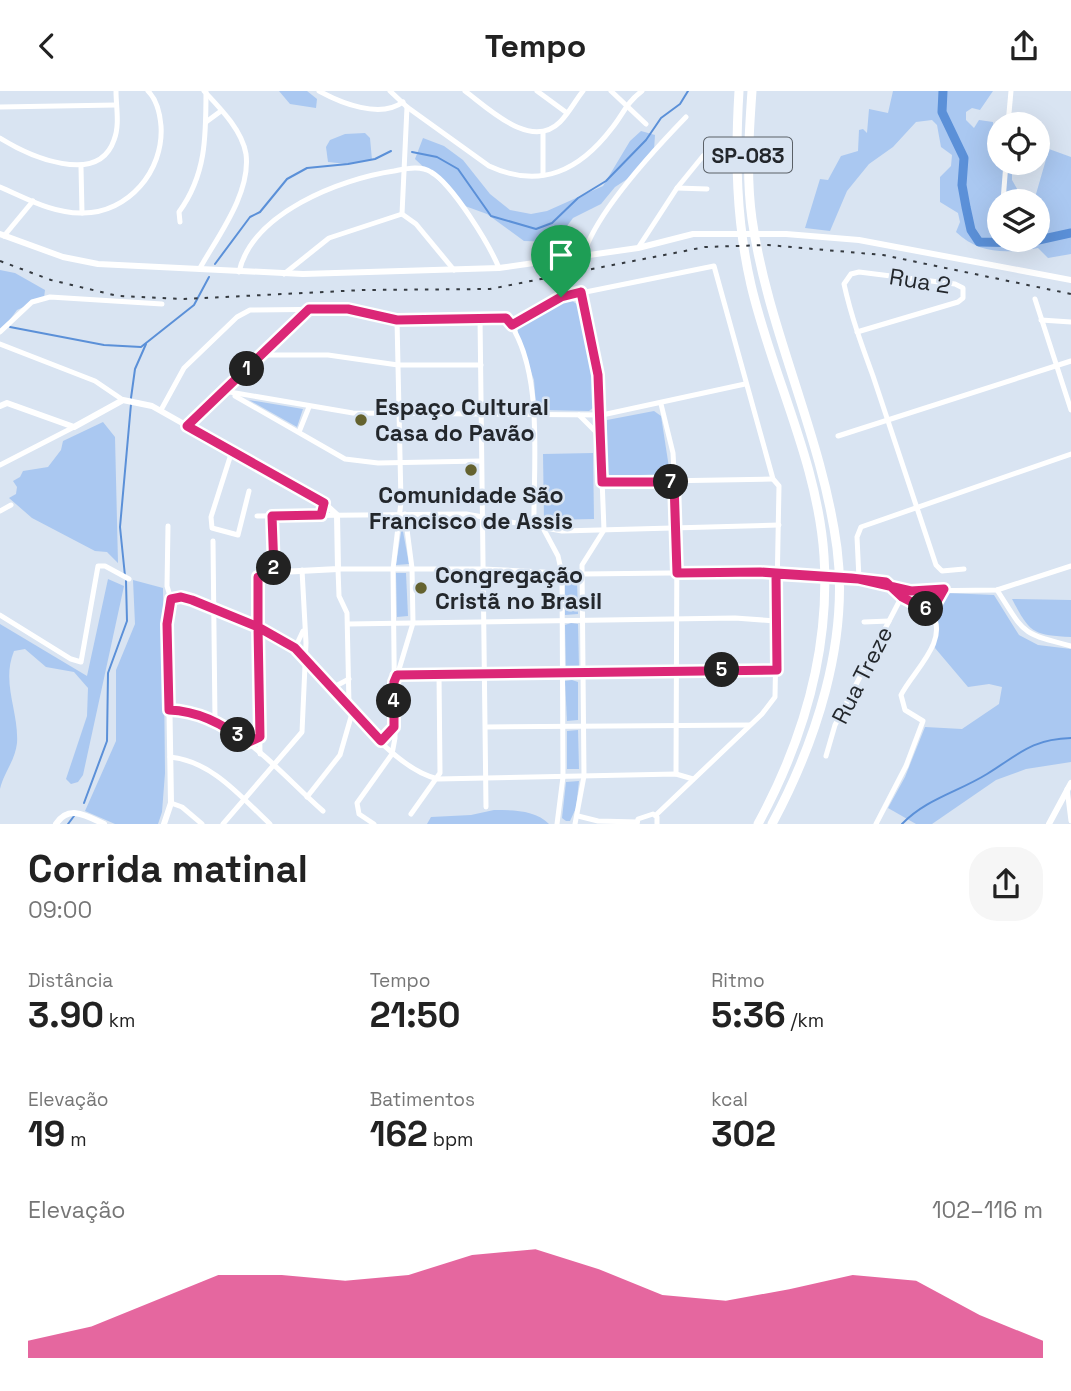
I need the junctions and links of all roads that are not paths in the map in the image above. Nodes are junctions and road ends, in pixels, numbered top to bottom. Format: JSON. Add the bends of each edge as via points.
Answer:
{"nodes":[{"id":1,"x":117,"y":91,"type":"edge"},
{"id":2,"x":318,"y":91,"type":"edge"},
{"id":3,"x":390,"y":91,"type":"edge"},
{"id":4,"x":465,"y":91,"type":"edge"},
{"id":5,"x":537,"y":91,"type":"edge"},
{"id":6,"x":583,"y":91,"type":"edge"},
{"id":7,"x":611,"y":91,"type":"edge"},
{"id":8,"x":642,"y":91,"type":"edge"},
{"id":9,"x":739,"y":91,"type":"edge"},
{"id":10,"x":752,"y":91,"type":"edge"},
{"id":11,"x":1011,"y":91,"type":"edge"},
{"id":12,"x":152,"y":92,"type":"edge"},
{"id":13,"x":205,"y":92,"type":"edge"},
{"id":14,"x":625,"y":104,"type":"junction"},
{"id":15,"x":116,"y":105,"type":"junction"},
{"id":16,"x":405,"y":105,"type":"junction"},
{"id":17,"x":0,"y":107,"type":"edge"},
{"id":18,"x":221,"y":111,"type":"junction"},
{"id":19,"x":1010,"y":112,"type":"edge"},
{"id":20,"x":566,"y":113,"type":"junction"},
{"id":21,"x":686,"y":117,"type":"dead end"},
{"id":22,"x":206,"y":122,"type":"junction"},
{"id":23,"x":646,"y":124,"type":"dead end"},
{"id":24,"x":543,"y":132,"type":"junction"},
{"id":25,"x":0,"y":138,"type":"edge"},
{"id":26,"x":703,"y":156,"type":"dead end"},
{"id":27,"x":81,"y":167,"type":"junction"},
{"id":28,"x":403,"y":169,"type":"junction"},
{"id":29,"x":543,"y":176,"type":"junction"},
{"id":30,"x":0,"y":187,"type":"edge"},
{"id":31,"x":677,"y":188,"type":"junction"},
{"id":32,"x":707,"y":189,"type":"dead end"},
{"id":33,"x":33,"y":201,"type":"junction"},
{"id":34,"x":82,"y":213,"type":"junction"},
{"id":35,"x":402,"y":214,"type":"junction"},
{"id":36,"x":180,"y":222,"type":"dead end"},
{"id":37,"x":649,"y":230,"type":"junction"},
{"id":38,"x":2,"y":235,"type":"edge"},
{"id":39,"x":657,"y":243,"type":"junction"},
{"id":40,"x":638,"y":248,"type":"junction"},
{"id":41,"x":442,"y":256,"type":"junction"},
{"id":42,"x":302,"y":257,"type":"junction"},
{"id":43,"x":583,"y":257,"type":"junction"},
{"id":44,"x":200,"y":268,"type":"junction"},
{"id":45,"x":499,"y":268,"type":"junction"},
{"id":46,"x":454,"y":270,"type":"junction"},
{"id":47,"x":437,"y":271,"type":"junction"},
{"id":48,"x":239,"y":272,"type":"junction"},
{"id":49,"x":284,"y":274,"type":"junction"},
{"id":50,"x":303,"y":274,"type":"junction"},
{"id":51,"x":1071,"y":280,"type":"edge"},
{"id":52,"x":581,"y":292,"type":"junction"},
{"id":53,"x":1035,"y":299,"type":"dead end"},
{"id":54,"x":162,"y":304,"type":"dead end"},
{"id":55,"x":309,"y":309,"type":"junction"},
{"id":56,"x":480,"y":317,"type":"junction"},
{"id":57,"x":397,"y":320,"type":"junction"},
{"id":58,"x":1041,"y":320,"type":"junction"},
{"id":59,"x":1071,"y":322,"type":"edge"},
{"id":60,"x":512,"y":325,"type":"junction"},
{"id":61,"x":0,"y":332,"type":"edge"},
{"id":62,"x":857,"y":332,"type":"junction"},
{"id":63,"x":0,"y":344,"type":"edge"},
{"id":64,"x":262,"y":355,"type":"junction"},
{"id":65,"x":1071,"y":361,"type":"edge"},
{"id":66,"x":398,"y":365,"type":"junction"},
{"id":67,"x":481,"y":365,"type":"junction"},
{"id":68,"x":1056,"y":366,"type":"junction"},
{"id":69,"x":745,"y":384,"type":"junction"},
{"id":70,"x":227,"y":392,"type":"junction"},
{"id":71,"x":125,"y":401,"type":"junction"},
{"id":72,"x":2,"y":403,"type":"edge"},
{"id":73,"x":662,"y":404,"type":"junction"},
{"id":74,"x":309,"y":407,"type":"junction"},
{"id":75,"x":1071,"y":409,"type":"edge"},
{"id":76,"x":161,"y":410,"type":"junction"},
{"id":77,"x":400,"y":414,"type":"junction"},
{"id":78,"x":481,"y":414,"type":"junction"},
{"id":79,"x":533,"y":415,"type":"junction"},
{"id":80,"x":579,"y":415,"type":"junction"},
{"id":81,"x":602,"y":415,"type":"junction"},
{"id":82,"x":886,"y":422,"type":"junction"},
{"id":83,"x":187,"y":426,"type":"junction"},
{"id":84,"x":75,"y":427,"type":"junction"},
{"id":85,"x":299,"y":432,"type":"junction"},
{"id":86,"x":838,"y":436,"type":"dead end"},
{"id":87,"x":601,"y":438,"type":"junction"},
{"id":88,"x":232,"y":451,"type":"junction"},
{"id":89,"x":1071,"y":454,"type":"edge"},
{"id":90,"x":481,"y":461,"type":"junction"},
{"id":91,"x":401,"y":463,"type":"junction"},
{"id":92,"x":0,"y":465,"type":"edge"},
{"id":93,"x":773,"y":479,"type":"junction"},
{"id":94,"x":602,"y":482,"type":"junction"},
{"id":95,"x":674,"y":482,"type":"junction"},
{"id":96,"x":249,"y":491,"type":"dead end"},
{"id":97,"x":324,"y":503,"type":"junction"},
{"id":98,"x":11,"y":505,"type":"dead end"},
{"id":99,"x":917,"y":509,"type":"junction"},
{"id":100,"x":0,"y":511,"type":"edge"},
{"id":101,"x":402,"y":514,"type":"junction"},
{"id":102,"x":321,"y":515,"type":"junction"},
{"id":103,"x":337,"y":515,"type":"junction"},
{"id":104,"x":482,"y":515,"type":"junction"},
{"id":105,"x":257,"y":516,"type":"dead end"},
{"id":106,"x":272,"y":516,"type":"junction"},
{"id":107,"x":534,"y":525,"type":"junction"},
{"id":108,"x":779,"y":525,"type":"junction"},
{"id":109,"x":167,"y":526,"type":"dead end"},
{"id":110,"x":677,"y":527,"type":"junction"},
{"id":111,"x":543,"y":528,"type":"junction"},
{"id":112,"x":604,"y":530,"type":"junction"},
{"id":113,"x":213,"y":541,"type":"dead end"},
{"id":114,"x":1071,"y":566,"type":"edge"},
{"id":115,"x":412,"y":568,"type":"junction"},
{"id":116,"x":338,"y":569,"type":"junction"},
{"id":117,"x":393,"y":569,"type":"junction"},
{"id":118,"x":483,"y":569,"type":"junction"},
{"id":119,"x":964,"y":569,"type":"dead end"},
{"id":120,"x":302,"y":570,"type":"junction"},
{"id":121,"x":270,"y":571,"type":"junction"},
{"id":122,"x":562,"y":573,"type":"junction"},
{"id":123,"x":677,"y":573,"type":"junction"},
{"id":124,"x":776,"y":574,"type":"junction"},
{"id":125,"x":582,"y":575,"type":"junction"},
{"id":126,"x":129,"y":579,"type":"dead end"},
{"id":127,"x":859,"y":579,"type":"junction"},
{"id":128,"x":886,"y":582,"type":"junction"},
{"id":129,"x":944,"y":589,"type":"junction"},
{"id":130,"x":997,"y":590,"type":"junction"},
{"id":131,"x":902,"y":597,"type":"junction"},
{"id":132,"x":171,"y":599,"type":"junction"},
{"id":133,"x":213,"y":609,"type":"junction"},
{"id":134,"x":931,"y":612,"type":"junction"},
{"id":135,"x":0,"y":615,"type":"edge"},
{"id":136,"x":560,"y":619,"type":"junction"},
{"id":137,"x":677,"y":619,"type":"junction"},
{"id":138,"x":583,"y":620,"type":"junction"},
{"id":139,"x":484,"y":621,"type":"junction"},
{"id":140,"x":776,"y":621,"type":"junction"},
{"id":141,"x":889,"y":621,"type":"junction"},
{"id":142,"x":864,"y":622,"type":"dead end"},
{"id":143,"x":393,"y":623,"type":"junction"},
{"id":144,"x":413,"y":623,"type":"junction"},
{"id":145,"x":348,"y":624,"type":"junction"},
{"id":146,"x":258,"y":627,"type":"junction"},
{"id":147,"x":304,"y":628,"type":"junction"},
{"id":148,"x":1071,"y":646,"type":"edge"},
{"id":149,"x":295,"y":648,"type":"junction"},
{"id":150,"x":303,"y":657,"type":"junction"},
{"id":151,"x":777,"y":670,"type":"junction"},
{"id":152,"x":317,"y":671,"type":"junction"},
{"id":153,"x":678,"y":671,"type":"junction"},
{"id":154,"x":563,"y":672,"type":"junction"},
{"id":155,"x":584,"y":672,"type":"junction"},
{"id":156,"x":439,"y":674,"type":"junction"},
{"id":157,"x":485,"y":674,"type":"junction"},
{"id":158,"x":395,"y":675,"type":"junction"},
{"id":159,"x":349,"y":679,"type":"junction"},
{"id":160,"x":303,"y":681,"type":"junction"},
{"id":161,"x":332,"y":688,"type":"junction"},
{"id":162,"x":351,"y":708,"type":"junction"},
{"id":163,"x":169,"y":710,"type":"junction"},
{"id":164,"x":362,"y":720,"type":"junction"},
{"id":165,"x":215,"y":721,"type":"junction"},
{"id":166,"x":677,"y":723,"type":"junction"},
{"id":167,"x":563,"y":725,"type":"junction"},
{"id":168,"x":584,"y":725,"type":"junction"},
{"id":169,"x":750,"y":725,"type":"junction"},
{"id":170,"x":394,"y":727,"type":"junction"},
{"id":171,"x":486,"y":727,"type":"junction"},
{"id":172,"x":348,"y":729,"type":"junction"},
{"id":173,"x":260,"y":737,"type":"junction"},
{"id":174,"x":381,"y":741,"type":"junction"},
{"id":175,"x":247,"y":743,"type":"junction"},
{"id":176,"x":260,"y":754,"type":"junction"},
{"id":177,"x":392,"y":754,"type":"junction"},
{"id":178,"x":826,"y":756,"type":"dead end"},
{"id":179,"x":170,"y":757,"type":"junction"},
{"id":180,"x":275,"y":765,"type":"junction"},
{"id":181,"x":676,"y":773,"type":"junction"},
{"id":182,"x":584,"y":776,"type":"junction"},
{"id":183,"x":563,"y":777,"type":"junction"},
{"id":184,"x":438,"y":779,"type":"junction"},
{"id":185,"x":486,"y":779,"type":"junction"},
{"id":186,"x":693,"y":779,"type":"junction"},
{"id":187,"x":1069,"y":786,"type":"edge"},
{"id":188,"x":307,"y":797,"type":"junction"},
{"id":189,"x":244,"y":800,"type":"junction"},
{"id":190,"x":171,"y":803,"type":"junction"},
{"id":191,"x":486,"y":807,"type":"dead end"},
{"id":192,"x":323,"y":811,"type":"dead end"},
{"id":193,"x":411,"y":814,"type":"dead end"},
{"id":194,"x":656,"y":815,"type":"junction"},
{"id":195,"x":578,"y":816,"type":"junction"},
{"id":196,"x":1071,"y":821,"type":"edge"},
{"id":197,"x":637,"y":823,"type":"edge"},
{"id":198,"x":57,"y":824,"type":"edge"},
{"id":199,"x":104,"y":824,"type":"edge"},
{"id":200,"x":164,"y":824,"type":"edge"},
{"id":201,"x":202,"y":824,"type":"edge"},
{"id":202,"x":223,"y":824,"type":"edge"},
{"id":203,"x":270,"y":824,"type":"edge"},
{"id":204,"x":374,"y":824,"type":"edge"},
{"id":205,"x":557,"y":824,"type":"edge"},
{"id":206,"x":575,"y":824,"type":"edge"},
{"id":207,"x":657,"y":824,"type":"edge"},
{"id":208,"x":758,"y":824,"type":"edge"},
{"id":209,"x":772,"y":824,"type":"edge"},
{"id":210,"x":876,"y":824,"type":"edge"},
{"id":211,"x":1049,"y":824,"type":"edge"}],
"edges":[{"from":1,"to":15,"type":"street"},
{"from":2,"to":16,"type":"street","via":[[375,108]]},
{"from":3,"to":16,"type":"street"},
{"from":4,"to":24,"type":"street","via":[[516,127]]},
{"from":5,"to":20,"type":"street"},
{"from":6,"to":20,"type":"street"},
{"from":7,"to":14,"type":"street"},
{"from":8,"to":14,"type":"street"},
{"from":9,"to":208,"type":"highway","number":"SP-083","via":[[736,162],[748,270],[814,494],[824,572],[822,632],[809,701],[794,749]]},
{"from":10,"to":209,"type":"highway","number":"SP-083","via":[[748,157],[752,219],[762,273],[819,463],[837,551],[836,622],[824,694],[809,745]]},
{"from":11,"to":19,"type":"street"},
{"from":12,"to":34,"type":"street","via":[[161,133],[158,158],[149,177],[118,203]]},
{"from":13,"to":18,"type":"street"},
{"from":13,"to":22,"type":"street"},
{"from":14,"to":23,"type":"street"},
{"from":14,"to":29,"type":"street","via":[[614,126],[586,158]]},
{"from":15,"to":17,"type":"street"},
{"from":15,"to":27,"type":"street","via":[[116,135],[110,149]]},
{"from":16,"to":28,"type":"street"},
{"from":16,"to":29,"type":"street","via":[[489,166],[517,176]]},
{"from":18,"to":22,"type":"street"},
{"from":18,"to":44,"type":"street","via":[[246,153],[244,175],[232,211]]},
{"from":20,"to":24,"type":"street"},
{"from":21,"to":43,"type":"street","via":[[629,181],[589,240]]},
{"from":22,"to":36,"type":"street","via":[[202,167],[179,212]]},
{"from":24,"to":29,"type":"street"},
{"from":25,"to":27,"type":"street"},
{"from":26,"to":31,"type":"street"},
{"from":27,"to":34,"type":"street"},
{"from":28,"to":35,"type":"street"},
{"from":28,"to":45,"type":"street","via":[[422,169],[439,180],[481,234]]},
{"from":28,"to":48,"type":"street","via":[[358,179],[296,205],[250,247]]},
{"from":30,"to":33,"type":"street"},
{"from":31,"to":32,"type":"street"},
{"from":31,"to":37,"type":"street"},
{"from":33,"to":34,"type":"street"},
{"from":33,"to":38,"type":"street"},
{"from":35,"to":41,"type":"street"},
{"from":35,"to":42,"type":"street","via":[[329,238]]},
{"from":37,"to":39,"type":"street"},
{"from":37,"to":40,"type":"street"},
{"from":38,"to":44,"type":"street","via":[[98,264]]},
{"from":39,"to":40,"type":"street"},
{"from":39,"to":51,"type":"street","via":[[705,233],[859,240]]},
{"from":40,"to":43,"type":"street"},
{"from":41,"to":46,"type":"street"},
{"from":41,"to":47,"type":"street"},
{"from":42,"to":49,"type":"street"},
{"from":42,"to":50,"type":"street"},
{"from":43,"to":45,"type":"street"},
{"from":44,"to":48,"type":"street"},
{"from":45,"to":46,"type":"street"},
{"from":46,"to":47,"type":"street"},
{"from":47,"to":50,"type":"street"},
{"from":48,"to":49,"type":"street"},
{"from":49,"to":50,"type":"street"},
{"from":52,"to":60,"type":"street","via":[[561,297]]},
{"from":52,"to":69,"type":"street","via":[[714,266]]},
{"from":52,"to":81,"type":"street"},
{"from":53,"to":58,"type":"street"},
{"from":54,"to":61,"type":"street","via":[[50,297],[32,302]]},
{"from":55,"to":57,"type":"street","via":[[348,309]]},
{"from":55,"to":64,"type":"street"},
{"from":55,"to":76,"type":"street","via":[[250,310],[237,317],[184,369]]},
{"from":56,"to":57,"type":"street"},
{"from":56,"to":60,"type":"street","via":[[506,318]]},
{"from":56,"to":67,"type":"street"},
{"from":57,"to":66,"type":"street"},
{"from":58,"to":59,"type":"street"},
{"from":58,"to":68,"type":"street"},
{"from":60,"to":79,"type":"street","via":[[532,385]]},
{"from":62,"to":62,"type":"street","name":"Rua 2","via":[[844,284],[851,274],[955,283],[964,292],[952,305]]},
{"from":62,"to":82,"type":"street"},
{"from":63,"to":71,"type":"street","via":[[84,376]]},
{"from":64,"to":66,"type":"street","via":[[328,355]]},
{"from":64,"to":70,"type":"street"},
{"from":65,"to":68,"type":"street"},
{"from":66,"to":67,"type":"street"},
{"from":66,"to":77,"type":"street"},
{"from":67,"to":78,"type":"street"},
{"from":68,"to":75,"type":"street"},
{"from":68,"to":82,"type":"street"},
{"from":69,"to":73,"type":"street"},
{"from":69,"to":93,"type":"street"},
{"from":70,"to":74,"type":"street"},
{"from":70,"to":83,"type":"street"},
{"from":70,"to":85,"type":"street"},
{"from":71,"to":76,"type":"street"},
{"from":71,"to":84,"type":"street"},
{"from":72,"to":84,"type":"street"},
{"from":73,"to":81,"type":"street"},
{"from":73,"to":95,"type":"street"},
{"from":74,"to":77,"type":"street"},
{"from":74,"to":85,"type":"street"},
{"from":76,"to":83,"type":"street"},
{"from":77,"to":78,"type":"street"},
{"from":77,"to":91,"type":"street"},
{"from":78,"to":79,"type":"street"},
{"from":78,"to":90,"type":"street"},
{"from":79,"to":80,"type":"street"},
{"from":79,"to":107,"type":"street"},
{"from":80,"to":81,"type":"street"},
{"from":80,"to":87,"type":"street"},
{"from":81,"to":87,"type":"street"},
{"from":82,"to":86,"type":"street"},
{"from":82,"to":99,"type":"street"},
{"from":83,"to":88,"type":"street"},
{"from":84,"to":92,"type":"street"},
{"from":85,"to":91,"type":"street","via":[[345,459]]},
{"from":87,"to":94,"type":"street"},
{"from":88,"to":96,"type":"street","via":[[211,517],[212,528],[238,535]]},
{"from":88,"to":97,"type":"street"},
{"from":89,"to":99,"type":"street"},
{"from":90,"to":91,"type":"street"},
{"from":90,"to":104,"type":"street"},
{"from":91,"to":101,"type":"street"},
{"from":93,"to":95,"type":"street"},
{"from":93,"to":108,"type":"street","via":[[779,486]]},
{"from":94,"to":95,"type":"street"},
{"from":94,"to":112,"type":"street"},
{"from":95,"to":110,"type":"street"},
{"from":97,"to":102,"type":"street"},
{"from":97,"to":103,"type":"street"},
{"from":98,"to":100,"type":"street"},
{"from":99,"to":119,"type":"street","via":[[940,569]]},
{"from":99,"to":127,"type":"street","via":[[859,530]]},
{"from":101,"to":103,"type":"street"},
{"from":101,"to":104,"type":"street"},
{"from":101,"to":115,"type":"street"},
{"from":101,"to":117,"type":"street"},
{"from":102,"to":103,"type":"street"},
{"from":102,"to":106,"type":"street"},
{"from":103,"to":116,"type":"street"},
{"from":104,"to":107,"type":"street"},
{"from":104,"to":118,"type":"street"},
{"from":105,"to":106,"type":"street"},
{"from":106,"to":121,"type":"street"},
{"from":107,"to":111,"type":"street"},
{"from":108,"to":110,"type":"street"},
{"from":108,"to":124,"type":"street"},
{"from":109,"to":132,"type":"street"},
{"from":110,"to":112,"type":"street"},
{"from":110,"to":123,"type":"street"},
{"from":111,"to":112,"type":"street"},
{"from":111,"to":122,"type":"street"},
{"from":112,"to":125,"type":"street","via":[[585,558]]},
{"from":113,"to":133,"type":"street"},
{"from":114,"to":130,"type":"street"},
{"from":115,"to":117,"type":"street"},
{"from":115,"to":118,"type":"street"},
{"from":115,"to":144,"type":"street"},
{"from":116,"to":117,"type":"street"},
{"from":116,"to":120,"type":"street"},
{"from":116,"to":145,"type":"street","via":[[339,597]]},
{"from":117,"to":143,"type":"street"},
{"from":118,"to":122,"type":"street"},
{"from":118,"to":139,"type":"street"},
{"from":120,"to":121,"type":"street"},
{"from":120,"to":147,"type":"street"},
{"from":121,"to":146,"type":"street","via":[[258,580]]},
{"from":122,"to":125,"type":"street"},
{"from":122,"to":136,"type":"street"},
{"from":123,"to":124,"type":"street"},
{"from":123,"to":125,"type":"street"},
{"from":123,"to":137,"type":"street"},
{"from":124,"to":127,"type":"street"},
{"from":124,"to":140,"type":"street"},
{"from":125,"to":138,"type":"street"},
{"from":126,"to":135,"type":"street","via":[[98,566],[81,662]]},
{"from":127,"to":128,"type":"street"},
{"from":128,"to":129,"type":"street","via":[[911,591]]},
{"from":128,"to":131,"type":"street"},
{"from":129,"to":130,"type":"street"},
{"from":129,"to":134,"type":"street"},
{"from":130,"to":148,"type":"street","via":[[1023,631]]},
{"from":131,"to":134,"type":"street"},
{"from":131,"to":141,"type":"street","name":"Rua Treze"},
{"from":132,"to":133,"type":"street","via":[[181,597]]},
{"from":132,"to":163,"type":"street","via":[[167,624]]},
{"from":133,"to":146,"type":"street"},
{"from":133,"to":165,"type":"street"},
{"from":134,"to":210,"type":"street","via":[[936,618],[935,635],[927,657],[901,695],[910,715],[923,721]]},
{"from":136,"to":138,"type":"street"},
{"from":136,"to":139,"type":"street"},
{"from":136,"to":154,"type":"street"},
{"from":137,"to":138,"type":"street"},
{"from":137,"to":140,"type":"street"},
{"from":137,"to":153,"type":"street"},
{"from":138,"to":155,"type":"street"},
{"from":139,"to":144,"type":"street"},
{"from":139,"to":157,"type":"street"},
{"from":140,"to":151,"type":"street"},
{"from":141,"to":142,"type":"street"},
{"from":141,"to":178,"type":"street","name":"Rua Treze","via":[[835,725]]},
{"from":143,"to":144,"type":"street"},
{"from":143,"to":145,"type":"street"},
{"from":143,"to":158,"type":"street"},
{"from":144,"to":158,"type":"street"},
{"from":145,"to":159,"type":"street"},
{"from":146,"to":149,"type":"street"},
{"from":146,"to":173,"type":"street"},
{"from":147,"to":149,"type":"street"},
{"from":147,"to":150,"type":"street"},
{"from":149,"to":150,"type":"street"},
{"from":150,"to":152,"type":"street"},
{"from":150,"to":160,"type":"street"},
{"from":151,"to":153,"type":"street"},
{"from":151,"to":169,"type":"street","via":[[772,702]]},
{"from":152,"to":160,"type":"street"},
{"from":152,"to":161,"type":"street"},
{"from":153,"to":155,"type":"street"},
{"from":153,"to":166,"type":"street"},
{"from":154,"to":155,"type":"street"},
{"from":154,"to":157,"type":"street"},
{"from":154,"to":167,"type":"street"},
{"from":155,"to":168,"type":"street"},
{"from":156,"to":157,"type":"street"},
{"from":156,"to":158,"type":"street"},
{"from":156,"to":184,"type":"street"},
{"from":157,"to":171,"type":"street"},
{"from":158,"to":170,"type":"street"},
{"from":159,"to":161,"type":"street"},
{"from":159,"to":162,"type":"street"},
{"from":160,"to":180,"type":"street","via":[[302,732]]},
{"from":161,"to":162,"type":"street"},
{"from":162,"to":164,"type":"street"},
{"from":162,"to":172,"type":"street"},
{"from":163,"to":165,"type":"street"},
{"from":163,"to":179,"type":"street"},
{"from":164,"to":172,"type":"street"},
{"from":164,"to":174,"type":"street"},
{"from":165,"to":175,"type":"street"},
{"from":166,"to":168,"type":"street"},
{"from":166,"to":169,"type":"street"},
{"from":166,"to":181,"type":"street"},
{"from":167,"to":168,"type":"street"},
{"from":167,"to":171,"type":"street"},
{"from":167,"to":183,"type":"street"},
{"from":168,"to":182,"type":"street"},
{"from":169,"to":186,"type":"street"},
{"from":170,"to":174,"type":"street"},
{"from":170,"to":177,"type":"street"},
{"from":171,"to":185,"type":"street"},
{"from":172,"to":188,"type":"street","via":[[334,766]]},
{"from":173,"to":175,"type":"street"},
{"from":173,"to":176,"type":"street"},
{"from":174,"to":177,"type":"street"},
{"from":175,"to":176,"type":"street"},
{"from":176,"to":180,"type":"street"},
{"from":177,"to":184,"type":"street","via":[[424,776]]},
{"from":177,"to":204,"type":"street","via":[[359,797],[359,814]]},
{"from":179,"to":189,"type":"street","via":[[196,762]]},
{"from":179,"to":190,"type":"street"},
{"from":180,"to":188,"type":"street"},
{"from":180,"to":189,"type":"street"},
{"from":181,"to":182,"type":"street"},
{"from":181,"to":186,"type":"street"},
{"from":182,"to":183,"type":"street"},
{"from":182,"to":195,"type":"street"},
{"from":183,"to":185,"type":"street"},
{"from":183,"to":205,"type":"street"},
{"from":184,"to":185,"type":"street"},
{"from":184,"to":193,"type":"street"},
{"from":185,"to":191,"type":"street"},
{"from":186,"to":194,"type":"street"},
{"from":187,"to":196,"type":"street"},
{"from":187,"to":211,"type":"street"},
{"from":188,"to":192,"type":"street"},
{"from":189,"to":202,"type":"street"},
{"from":189,"to":203,"type":"street"},
{"from":190,"to":200,"type":"street"},
{"from":190,"to":201,"type":"street"},
{"from":194,"to":197,"type":"street"},
{"from":194,"to":207,"type":"street"},
{"from":195,"to":197,"type":"street"},
{"from":195,"to":206,"type":"street"},
{"from":198,"to":199,"type":"street","via":[[75,811]]}]}
